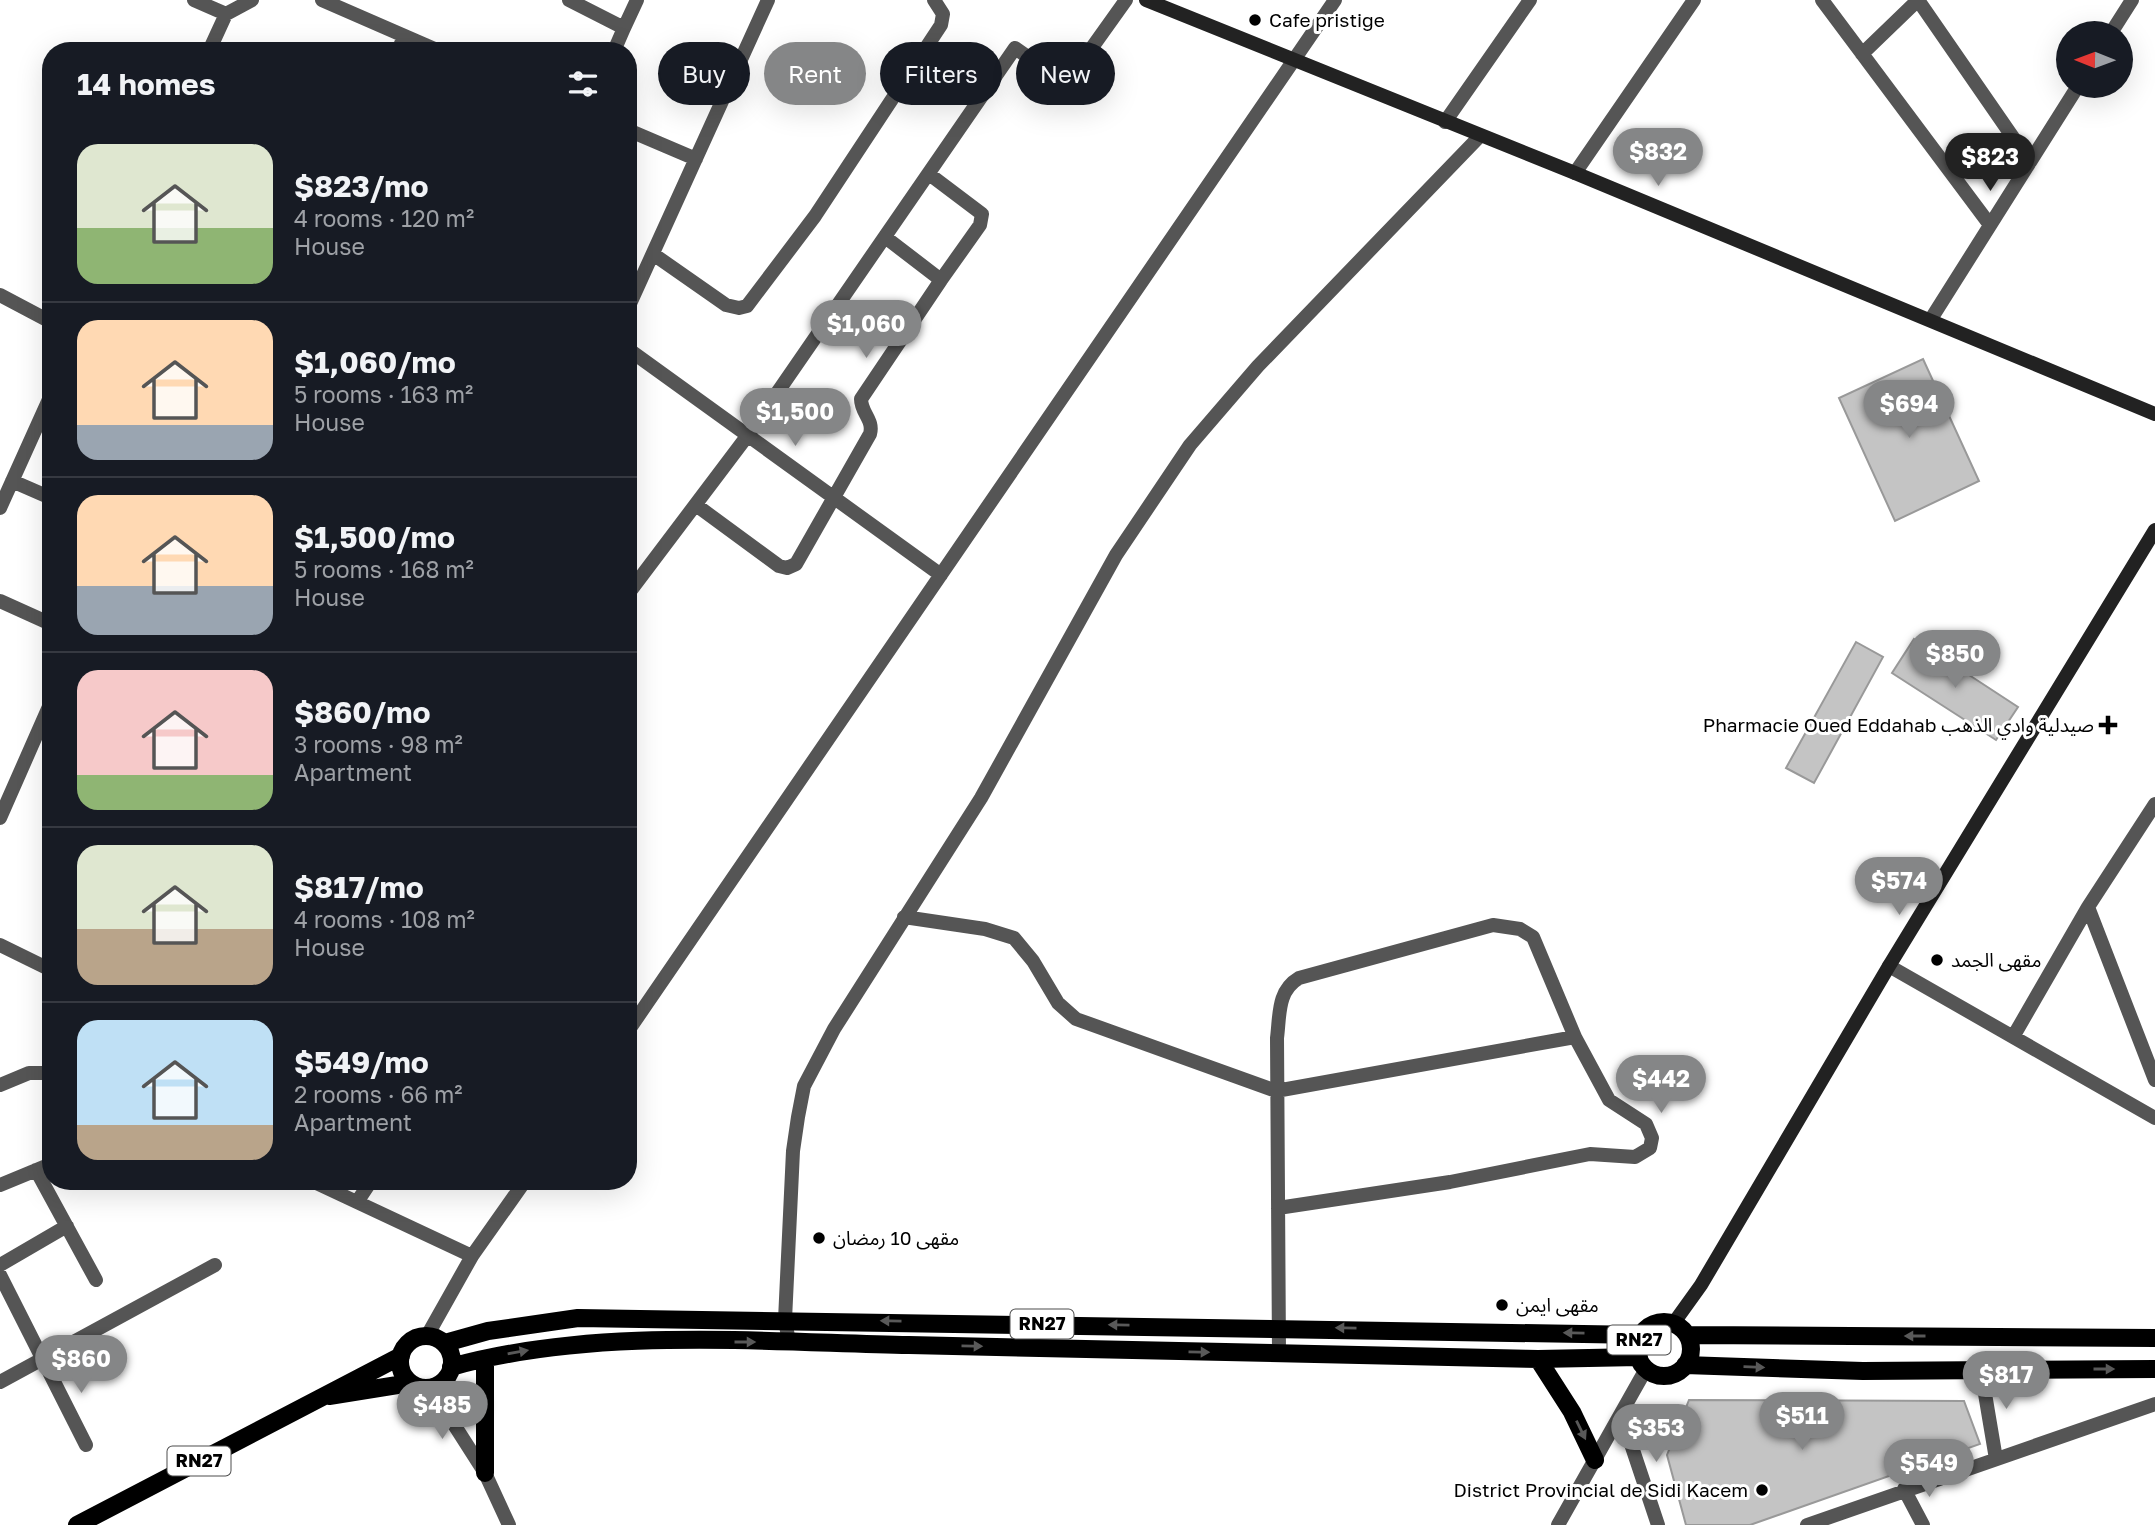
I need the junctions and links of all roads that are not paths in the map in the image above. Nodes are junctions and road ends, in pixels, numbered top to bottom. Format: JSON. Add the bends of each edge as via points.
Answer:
{"nodes":[{"id":1,"x":194,"y":0,"type":"edge"},
{"id":2,"x":252,"y":0,"type":"edge"},
{"id":3,"x":322,"y":0,"type":"edge"},
{"id":4,"x":569,"y":0,"type":"edge"},
{"id":5,"x":637,"y":0,"type":"edge"},
{"id":6,"x":768,"y":0,"type":"edge"},
{"id":7,"x":934,"y":0,"type":"edge"},
{"id":8,"x":1126,"y":0,"type":"edge"},
{"id":9,"x":1146,"y":0,"type":"edge"},
{"id":10,"x":1335,"y":0,"type":"edge"},
{"id":11,"x":1530,"y":0,"type":"edge"},
{"id":12,"x":1694,"y":0,"type":"edge"},
{"id":13,"x":1822,"y":0,"type":"edge"},
{"id":14,"x":1918,"y":0,"type":"edge"},
{"id":15,"x":2133,"y":0,"type":"edge"},
{"id":16,"x":226,"y":14,"type":"junction"},
{"id":17,"x":2119,"y":21,"type":"edge"},
{"id":18,"x":624,"y":28,"type":"junction"},
{"id":19,"x":404,"y":36,"type":"junction"},
{"id":20,"x":213,"y":42,"type":"edge"},
{"id":21,"x":402,"y":42,"type":"edge"},
{"id":22,"x":418,"y":42,"type":"edge"},
{"id":23,"x":618,"y":42,"type":"edge"},
{"id":24,"x":1862,"y":54,"type":"junction"},
{"id":25,"x":1292,"y":60,"type":"junction"},
{"id":26,"x":2070,"y":98,"type":"edge"},
{"id":27,"x":1445,"y":122,"type":"junction"},
{"id":28,"x":637,"y":134,"type":"edge"},
{"id":29,"x":1480,"y":136,"type":"junction"},
{"id":30,"x":696,"y":159,"type":"junction"},
{"id":31,"x":2030,"y":162,"type":"junction"},
{"id":32,"x":1575,"y":173,"type":"junction"},
{"id":33,"x":929,"y":174,"type":"junction"},
{"id":34,"x":1990,"y":225,"type":"junction"},
{"id":35,"x":885,"y":237,"type":"junction"},
{"id":36,"x":653,"y":254,"type":"junction"},
{"id":37,"x":941,"y":280,"type":"junction"},
{"id":38,"x":637,"y":289,"type":"edge"},
{"id":39,"x":0,"y":295,"type":"edge"},
{"id":40,"x":42,"y":317,"type":"edge"},
{"id":41,"x":1931,"y":319,"type":"junction"},
{"id":42,"x":637,"y":355,"type":"edge"},
{"id":43,"x":2155,"y":414,"type":"edge"},
{"id":44,"x":42,"y":415,"type":"edge"},
{"id":45,"x":748,"y":435,"type":"junction"},
{"id":46,"x":12,"y":481,"type":"junction"},
{"id":47,"x":42,"y":494,"type":"edge"},
{"id":48,"x":832,"y":496,"type":"junction"},
{"id":49,"x":696,"y":505,"type":"junction"},
{"id":50,"x":0,"y":508,"type":"edge"},
{"id":51,"x":2155,"y":530,"type":"edge"},
{"id":52,"x":941,"y":575,"type":"junction"},
{"id":53,"x":637,"y":582,"type":"edge"},
{"id":54,"x":0,"y":601,"type":"edge"},
{"id":55,"x":42,"y":620,"type":"edge"},
{"id":56,"x":42,"y":732,"type":"edge"},
{"id":57,"x":2155,"y":804,"type":"edge"},
{"id":58,"x":0,"y":818,"type":"edge"},
{"id":59,"x":2088,"y":907,"type":"junction"},
{"id":60,"x":904,"y":917,"type":"junction"},
{"id":61,"x":0,"y":945,"type":"edge"},
{"id":62,"x":42,"y":966,"type":"edge"},
{"id":63,"x":1889,"y":967,"type":"junction"},
{"id":64,"x":637,"y":1018,"type":"edge"},
{"id":65,"x":1575,"y":1037,"type":"junction"},
{"id":66,"x":2013,"y":1037,"type":"junction"},
{"id":67,"x":42,"y":1073,"type":"edge"},
{"id":68,"x":2155,"y":1080,"type":"edge"},
{"id":69,"x":0,"y":1085,"type":"edge"},
{"id":70,"x":1276,"y":1091,"type":"junction"},
{"id":71,"x":2155,"y":1118,"type":"edge"},
{"id":72,"x":42,"y":1168,"type":"edge"},
{"id":73,"x":36,"y":1170,"type":"junction"},
{"id":74,"x":42,"y":1181,"type":"edge"},
{"id":75,"x":0,"y":1185,"type":"edge"},
{"id":76,"x":47,"y":1190,"type":"edge"},
{"id":77,"x":331,"y":1190,"type":"edge"},
{"id":78,"x":365,"y":1190,"type":"edge"},
{"id":79,"x":518,"y":1190,"type":"edge"},
{"id":80,"x":357,"y":1202,"type":"junction"},
{"id":81,"x":1278,"y":1208,"type":"junction"},
{"id":82,"x":67,"y":1227,"type":"junction"},
{"id":83,"x":472,"y":1256,"type":"junction"},
{"id":84,"x":0,"y":1265,"type":"edge"},
{"id":85,"x":215,"y":1265,"type":"dead end"},
{"id":86,"x":0,"y":1275,"type":"edge"},
{"id":87,"x":96,"y":1280,"type":"dead end"},
{"id":88,"x":785,"y":1320,"type":"junction"},
{"id":89,"x":1277,"y":1327,"type":"junction"},
{"id":90,"x":1680,"y":1329,"type":"junction"},
{"id":91,"x":1642,"y":1335,"type":"junction"},
{"id":92,"x":426,"y":1336,"type":"junction"},
{"id":93,"x":2155,"y":1338,"type":"edge"},
{"id":94,"x":789,"y":1342,"type":"junction"},
{"id":95,"x":445,"y":1343,"type":"junction"},
{"id":96,"x":1279,"y":1353,"type":"junction"},
{"id":97,"x":401,"y":1356,"type":"junction"},
{"id":98,"x":43,"y":1359,"type":"junction"},
{"id":99,"x":485,"y":1359,"type":"junction"},
{"id":100,"x":1538,"y":1359,"type":"junction"},
{"id":101,"x":1642,"y":1363,"type":"junction"},
{"id":102,"x":1685,"y":1365,"type":"junction"},
{"id":103,"x":451,"y":1367,"type":"junction"},
{"id":104,"x":2155,"y":1369,"type":"edge"},
{"id":105,"x":1981,"y":1370,"type":"junction"},
{"id":106,"x":0,"y":1382,"type":"edge"},
{"id":107,"x":410,"y":1382,"type":"junction"},
{"id":108,"x":429,"y":1387,"type":"junction"},
{"id":109,"x":322,"y":1397,"type":"junction"},
{"id":110,"x":2155,"y":1404,"type":"edge"},
{"id":111,"x":1621,"y":1414,"type":"junction"},
{"id":112,"x":86,"y":1445,"type":"dead end"},
{"id":113,"x":1996,"y":1459,"type":"junction"},
{"id":114,"x":1595,"y":1460,"type":"junction"},
{"id":115,"x":485,"y":1473,"type":"junction"},
{"id":116,"x":1904,"y":1489,"type":"junction"},
{"id":117,"x":77,"y":1525,"type":"edge"},
{"id":118,"x":509,"y":1525,"type":"edge"},
{"id":119,"x":1558,"y":1525,"type":"edge"},
{"id":120,"x":1658,"y":1525,"type":"edge"},
{"id":121,"x":1807,"y":1525,"type":"edge"},
{"id":122,"x":1923,"y":1525,"type":"edge"}],
"edges":[{"from":1,"to":16,"type":"street"},
{"from":2,"to":16,"type":"street"},
{"from":3,"to":19,"type":"street"},
{"from":4,"to":18,"type":"street"},
{"from":5,"to":18,"type":"street"},
{"from":6,"to":30,"type":"street"},
{"from":7,"to":36,"type":"street","via":[[943,15],[941,25],[815,216],[747,306],[726,305]]},
{"from":8,"to":33,"type":"street","via":[[1071,77],[1055,76],[1015,48]]},
{"from":9,"to":25,"type":"street"},
{"from":10,"to":25,"type":"street"},
{"from":11,"to":27,"type":"street"},
{"from":12,"to":32,"type":"street"},
{"from":13,"to":24,"type":"street"},
{"from":14,"to":24,"type":"street"},
{"from":14,"to":31,"type":"street"},
{"from":15,"to":17,"type":"street"},
{"from":16,"to":20,"type":"street"},
{"from":18,"to":23,"type":"street"},
{"from":19,"to":21,"type":"street"},
{"from":19,"to":22,"type":"street"},
{"from":24,"to":34,"type":"street"},
{"from":25,"to":27,"type":"street"},
{"from":25,"to":52,"type":"street"},
{"from":26,"to":31,"type":"street"},
{"from":27,"to":29,"type":"street"},
{"from":28,"to":30,"type":"street"},
{"from":29,"to":32,"type":"street"},
{"from":29,"to":60,"type":"street","via":[[1258,366],[1190,445],[1116,555],[981,798]]},
{"from":30,"to":36,"type":"street"},
{"from":31,"to":34,"type":"street"},
{"from":32,"to":41,"type":"street"},
{"from":33,"to":35,"type":"street"},
{"from":33,"to":37,"type":"street","via":[[982,214],[980,225]]},
{"from":34,"to":41,"type":"street"},
{"from":35,"to":37,"type":"street"},
{"from":35,"to":45,"type":"street"},
{"from":36,"to":38,"type":"street"},
{"from":37,"to":48,"type":"street","via":[[861,400],[871,423],[870,434]]},
{"from":39,"to":40,"type":"street"},
{"from":41,"to":43,"type":"street"},
{"from":42,"to":45,"type":"street"},
{"from":44,"to":46,"type":"street"},
{"from":45,"to":48,"type":"street"},
{"from":45,"to":49,"type":"street"},
{"from":46,"to":47,"type":"street"},
{"from":46,"to":50,"type":"street"},
{"from":48,"to":49,"type":"street","via":[[796,564],[788,568]]},
{"from":48,"to":52,"type":"street"},
{"from":49,"to":53,"type":"street"},
{"from":51,"to":63,"type":"street"},
{"from":52,"to":64,"type":"street"},
{"from":54,"to":55,"type":"street"},
{"from":56,"to":58,"type":"street"},
{"from":57,"to":59,"type":"street"},
{"from":59,"to":66,"type":"street"},
{"from":59,"to":68,"type":"street"},
{"from":60,"to":70,"type":"street","via":[[1014,938],[1058,1003],[1076,1019]]},
{"from":60,"to":88,"type":"street","via":[[804,1086],[793,1152]]},
{"from":61,"to":62,"type":"street"},
{"from":63,"to":66,"type":"street"},
{"from":63,"to":90,"type":"street","via":[[1701,1285]]},
{"from":65,"to":70,"type":"street"},
{"from":65,"to":70,"type":"street","via":[[1533,937],[1520,929],[1493,925],[1289,984],[1281,1003]]},
{"from":65,"to":81,"type":"street","via":[[1609,1100],[1646,1124],[1652,1143],[1646,1154],[1590,1154],[1450,1182]]},
{"from":66,"to":71,"type":"street"},
{"from":67,"to":69,"type":"street","via":[[29,1073]]},
{"from":70,"to":81,"type":"street"},
{"from":72,"to":73,"type":"street"},
{"from":73,"to":74,"type":"street"},
{"from":73,"to":75,"type":"street"},
{"from":76,"to":82,"type":"street"},
{"from":77,"to":80,"type":"street"},
{"from":78,"to":80,"type":"street"},
{"from":79,"to":83,"type":"street"},
{"from":80,"to":83,"type":"street"},
{"from":81,"to":89,"type":"street"},
{"from":82,"to":84,"type":"street"},
{"from":82,"to":87,"type":"street"},
{"from":83,"to":92,"type":"street"},
{"from":85,"to":98,"type":"street"},
{"from":86,"to":98,"type":"street"},
{"from":89,"to":88,"type":"main road","number":"RN27","one_way":true},
{"from":88,"to":94,"type":"street"},
{"from":88,"to":95,"type":"main road","number":"RN27","via":[[578,1318],[488,1331]]},
{"from":91,"to":89,"type":"main road","number":"RN27","one_way":true},
{"from":89,"to":96,"type":"street"},
{"from":90,"to":91,"type":"main road","number":"RN27","via":[[1656,1324]]},
{"from":93,"to":90,"type":"main road","number":"RN27","one_way":true},
{"from":90,"to":102,"type":"main road","number":"RN27","via":[[1691,1350]]},
{"from":91,"to":101,"type":"main road","number":"RN27"},
{"from":92,"to":95,"type":"main road"},
{"from":92,"to":97,"type":"main road","number":"RN27","via":[[410,1342]]},
{"from":94,"to":96,"type":"main road","number":"RN27","one_way":true},
{"from":99,"to":94,"type":"main road","number":"RN27","one_way":true,"via":[[569,1343]]},
{"from":95,"to":103,"type":"main road"},
{"from":96,"to":100,"type":"main road","number":"RN27"},
{"from":97,"to":107,"type":"main road","via":[[403,1373]]},
{"from":97,"to":109,"type":"main road","number":"RN27"},
{"from":98,"to":106,"type":"street"},
{"from":98,"to":112,"type":"street"},
{"from":99,"to":103,"type":"main road","number":"RN27"},
{"from":99,"to":115,"type":"main road"},
{"from":100,"to":101,"type":"main road","number":"RN27"},
{"from":100,"to":114,"type":"main road","one_way":true,"via":[[1572,1412]]},
{"from":101,"to":102,"type":"main road","number":"RN27","via":[[1662,1376]]},
{"from":101,"to":111,"type":"street"},
{"from":102,"to":105,"type":"main road","number":"RN27","one_way":true},
{"from":103,"to":108,"type":"main road","number":"RN27","via":[[444,1381]]},
{"from":105,"to":104,"type":"main road","number":"RN27","one_way":true},
{"from":105,"to":113,"type":"street"},
{"from":107,"to":108,"type":"main road","number":"RN27"},
{"from":107,"to":109,"type":"main road","number":"RN27"},
{"from":108,"to":115,"type":"street"},
{"from":109,"to":117,"type":"main road","number":"RN27"},
{"from":110,"to":113,"type":"street"},
{"from":111,"to":114,"type":"street"},
{"from":111,"to":120,"type":"street"},
{"from":113,"to":116,"type":"street"},
{"from":114,"to":119,"type":"street"},
{"from":115,"to":118,"type":"street"},
{"from":116,"to":121,"type":"street"},
{"from":116,"to":122,"type":"street"}]}
